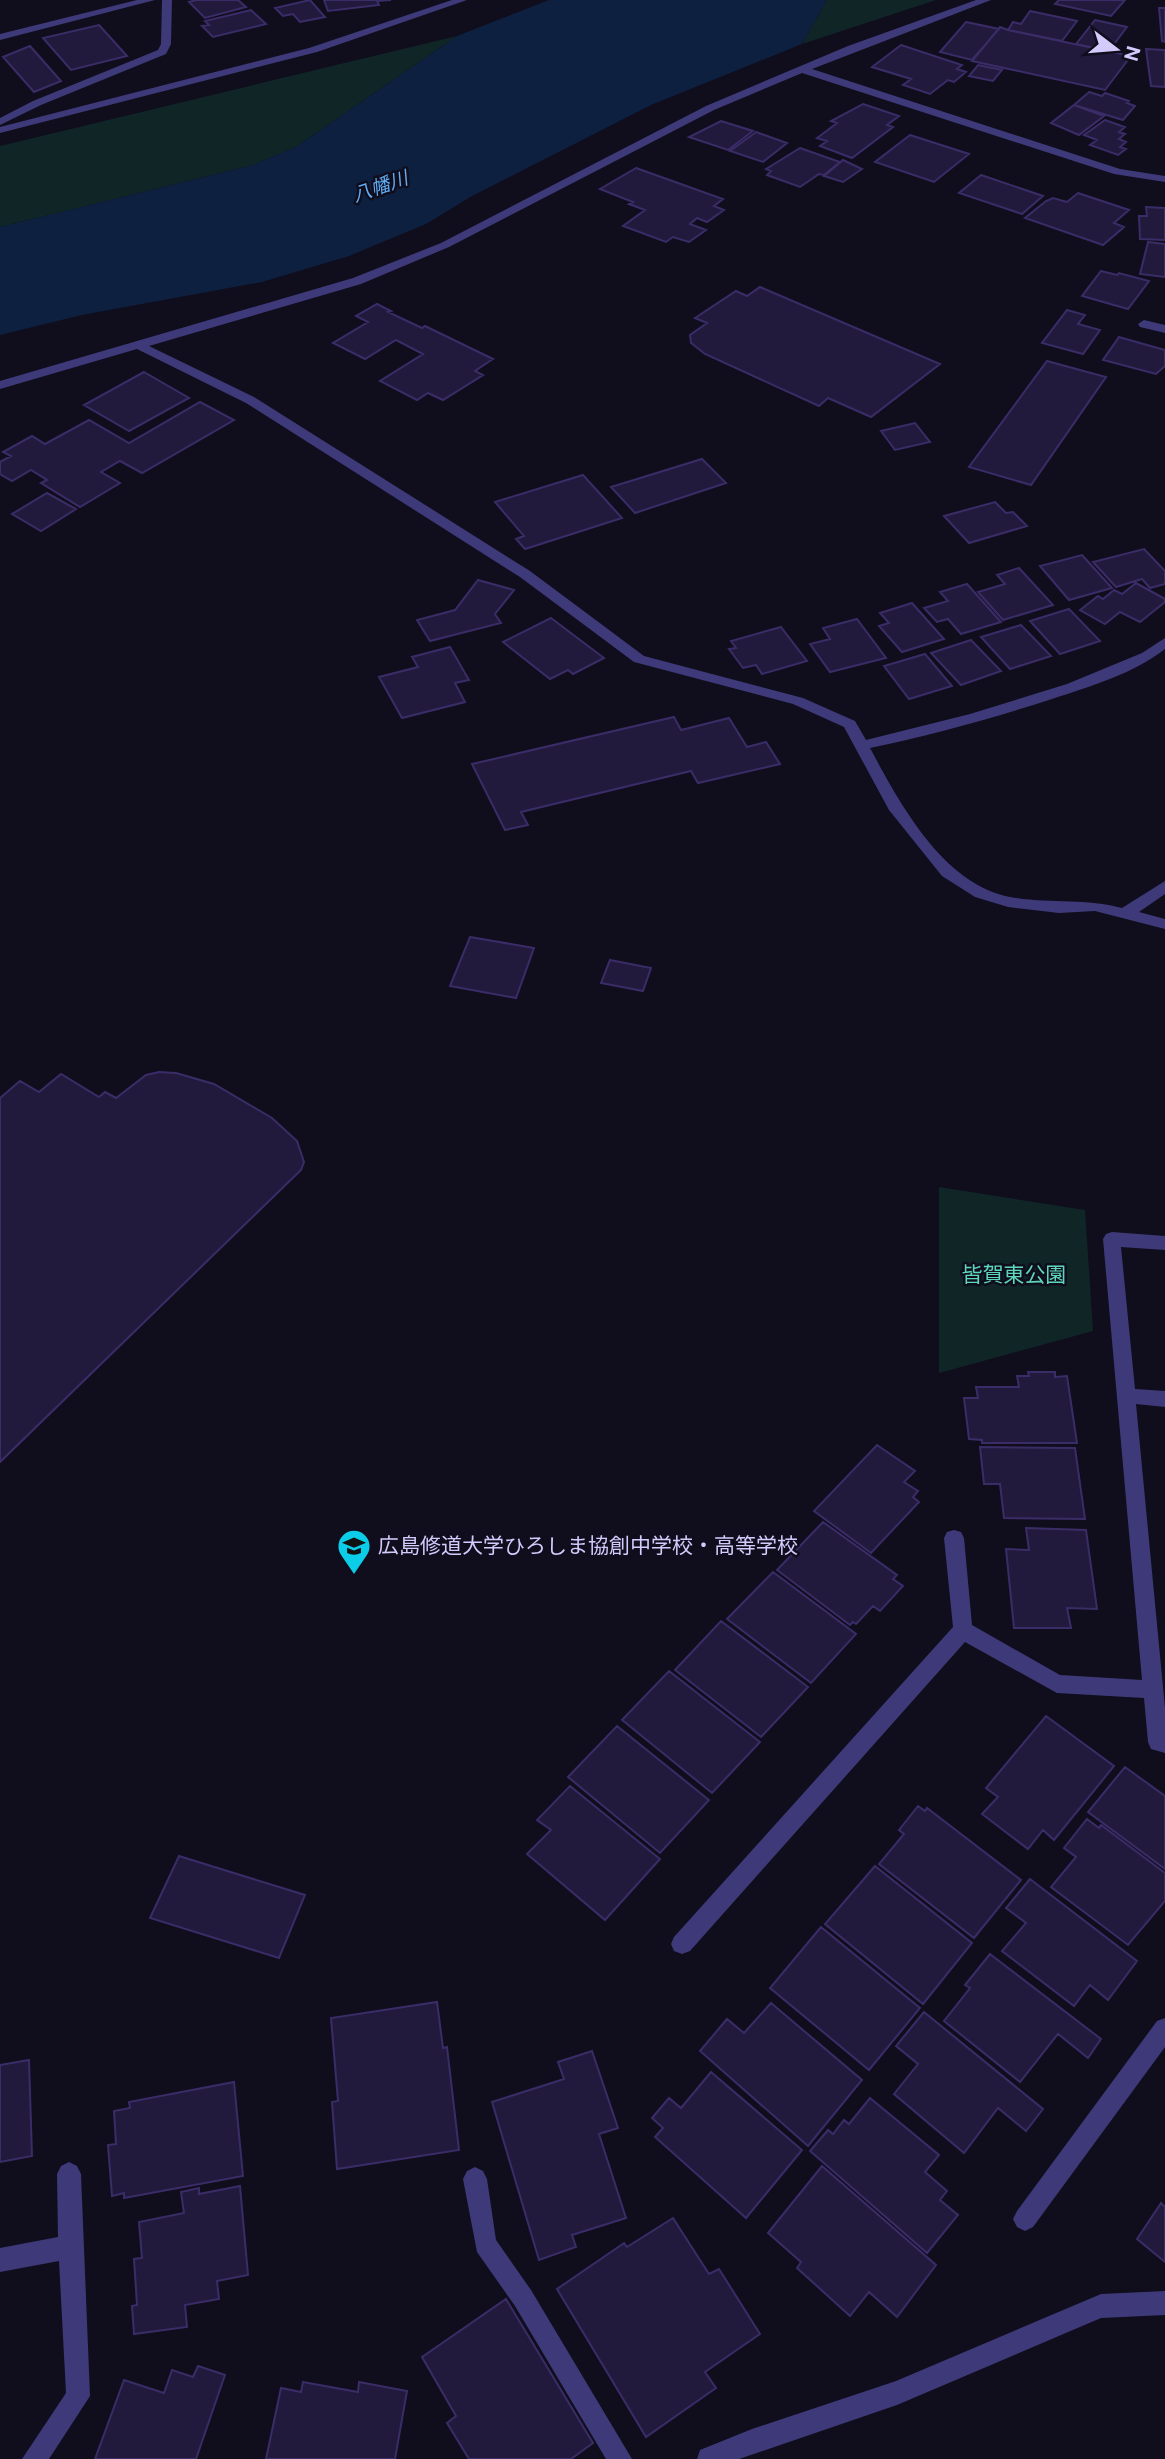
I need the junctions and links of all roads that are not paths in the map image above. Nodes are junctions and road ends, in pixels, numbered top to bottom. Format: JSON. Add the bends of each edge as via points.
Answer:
{"nodes":[{"id":1,"x":150,"y":0,"type":"edge"},
{"id":2,"x":167,"y":0,"type":"edge"},
{"id":3,"x":462,"y":0,"type":"edge"},
{"id":4,"x":986,"y":0,"type":"edge"},
{"id":5,"x":0,"y":37,"type":"edge"},
{"id":6,"x":801,"y":69,"type":"junction"},
{"id":7,"x":0,"y":122,"type":"edge"},
{"id":8,"x":0,"y":130,"type":"edge"},
{"id":9,"x":1165,"y":179,"type":"edge"},
{"id":10,"x":1144,"y":324,"type":"dead end"},
{"id":11,"x":1165,"y":329,"type":"edge"},
{"id":12,"x":139,"y":346,"type":"junction"},
{"id":13,"x":0,"y":385,"type":"edge"},
{"id":14,"x":1165,"y":642,"type":"edge"},
{"id":15,"x":864,"y":745,"type":"junction"},
{"id":16,"x":1165,"y":886,"type":"edge"},
{"id":17,"x":1127,"y":912,"type":"junction"},
{"id":18,"x":1165,"y":924,"type":"edge"},
{"id":19,"x":1165,"y":1243,"type":"edge"},
{"id":20,"x":1126,"y":1396,"type":"junction"},
{"id":21,"x":1165,"y":1399,"type":"edge"},
{"id":22,"x":954,"y":1538,"type":"dead end"},
{"id":23,"x":963,"y":1630,"type":"junction"},
{"id":24,"x":1153,"y":1690,"type":"junction"},
{"id":25,"x":1165,"y":1744,"type":"edge"},
{"id":26,"x":682,"y":1944,"type":"dead end"},
{"id":27,"x":1165,"y":2029,"type":"edge"},
{"id":28,"x":69,"y":2174,"type":"dead end"},
{"id":29,"x":475,"y":2179,"type":"dead end"},
{"id":30,"x":1024,"y":2219,"type":"dead end"},
{"id":31,"x":70,"y":2247,"type":"junction"},
{"id":32,"x":0,"y":2260,"type":"edge"},
{"id":33,"x":1165,"y":2303,"type":"edge"},
{"id":34,"x":34,"y":2459,"type":"edge"},
{"id":35,"x":620,"y":2459,"type":"edge"},
{"id":36,"x":709,"y":2459,"type":"edge"}],
"edges":[{"from":1,"to":5,"type":"street"},
{"from":2,"to":7,"type":"street","via":[[162,52]]},
{"from":3,"to":8,"type":"street","via":[[313,50]]},
{"from":4,"to":6,"type":"street"},
{"from":6,"to":9,"type":"street","via":[[1118,172]]},
{"from":6,"to":12,"type":"street","via":[[710,108],[445,245],[357,281]]},
{"from":10,"to":11,"type":"street"},
{"from":12,"to":13,"type":"street"},
{"from":12,"to":15,"type":"street","via":[[250,400],[525,574],[639,659],[798,701],[850,724]]},
{"from":14,"to":15,"type":"street","via":[[1131,666],[932,731]]},
{"from":15,"to":17,"type":"street","via":[[894,806],[947,872],[980,893],[1008,902]]},
{"from":16,"to":17,"type":"street"},
{"from":17,"to":18,"type":"street"},
{"from":19,"to":20,"type":"street","via":[[1112,1239]]},
{"from":20,"to":21,"type":"street"},
{"from":20,"to":24,"type":"street"},
{"from":22,"to":23,"type":"street"},
{"from":23,"to":24,"type":"street","via":[[1057,1684]]},
{"from":23,"to":26,"type":"street"},
{"from":24,"to":25,"type":"street","via":[[1158,1742]]},
{"from":27,"to":30,"type":"street"},
{"from":28,"to":31,"type":"street"},
{"from":29,"to":35,"type":"street","via":[[485,2244]]},
{"from":31,"to":32,"type":"street"},
{"from":31,"to":34,"type":"street","via":[[78,2396]]},
{"from":33,"to":36,"type":"street","via":[[1101,2306],[897,2393]]}]}
